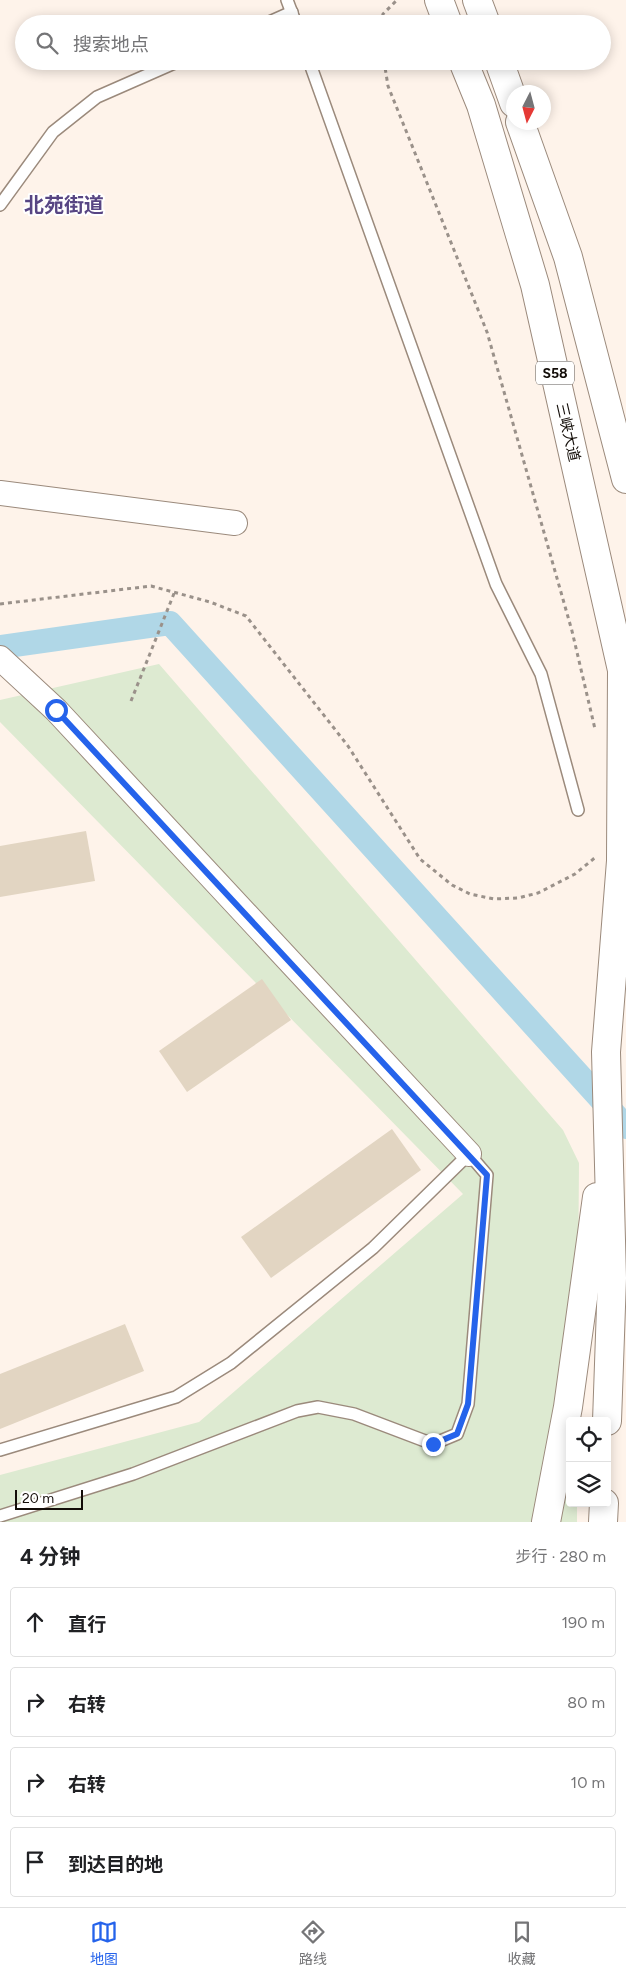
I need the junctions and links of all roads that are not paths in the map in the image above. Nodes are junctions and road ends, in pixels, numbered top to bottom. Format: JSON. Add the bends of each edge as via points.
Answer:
{"nodes":[{"id":1,"x":287,"y":0,"type":"edge"},
{"id":2,"x":439,"y":0,"type":"edge"},
{"id":3,"x":478,"y":0,"type":"edge"},
{"id":4,"x":292,"y":12,"type":"junction"},
{"id":5,"x":285,"y":15,"type":"edge"},
{"id":6,"x":293,"y":15,"type":"edge"},
{"id":7,"x":445,"y":15,"type":"edge"},
{"id":8,"x":483,"y":15,"type":"edge"},
{"id":9,"x":158,"y":70,"type":"edge"},
{"id":10,"x":313,"y":70,"type":"edge"},
{"id":11,"x":467,"y":70,"type":"edge"},
{"id":12,"x":502,"y":70,"type":"edge"},
{"id":13,"x":508,"y":85,"type":"edge"},
{"id":14,"x":523,"y":130,"type":"edge"},
{"id":15,"x":0,"y":205,"type":"edge"},
{"id":16,"x":626,"y":479,"type":"edge"},
{"id":17,"x":0,"y":493,"type":"edge"},
{"id":18,"x":234,"y":523,"type":"dead end"},
{"id":19,"x":0,"y":658,"type":"edge"},
{"id":20,"x":624,"y":681,"type":"edge"},
{"id":21,"x":578,"y":810,"type":"dead end"},
{"id":22,"x":606,"y":1129,"type":"junction"},
{"id":23,"x":469,"y":1154,"type":"junction"},
{"id":24,"x":607,"y":1417,"type":"edge"},
{"id":25,"x":0,"y":1450,"type":"edge"},
{"id":26,"x":604,"y":1507,"type":"edge"},
{"id":27,"x":0,"y":1516,"type":"edge"},
{"id":28,"x":546,"y":1522,"type":"edge"},
{"id":29,"x":603,"y":1522,"type":"edge"}],
"edges":[{"from":1,"to":4,"type":"lane"},
{"from":2,"to":7,"type":"highway"},
{"from":3,"to":8,"type":"highway"},
{"from":4,"to":5,"type":"lane"},
{"from":4,"to":6,"type":"lane"},
{"from":9,"to":15,"type":"lane","via":[[97,97],[53,132]]},
{"from":10,"to":21,"type":"lane","via":[[496,584],[540,674]]},
{"from":11,"to":20,"type":"highway","name":"三峡大道","number":"S58","via":[[535,284]]},
{"from":12,"to":13,"type":"highway"},
{"from":14,"to":16,"type":"highway","number":"S58","via":[[568,257]]},
{"from":17,"to":18,"type":"street"},
{"from":19,"to":23,"type":"street","via":[[56,710]]},
{"from":20,"to":22,"type":"highway","name":"三峡大道","via":[[621,861],[606,1052]]},
{"from":22,"to":24,"type":"highway","via":[[612,1268]]},
{"from":22,"to":28,"type":"highway","via":[[568,1407]]},
{"from":23,"to":25,"type":"lane","via":[[373,1248],[231,1363],[176,1397]]},
{"from":23,"to":27,"type":"lane","via":[[487,1175],[468,1404],[457,1434],[433,1444],[354,1414],[318,1407],[288,1415],[133,1474]]},
{"from":26,"to":29,"type":"highway"}]}
